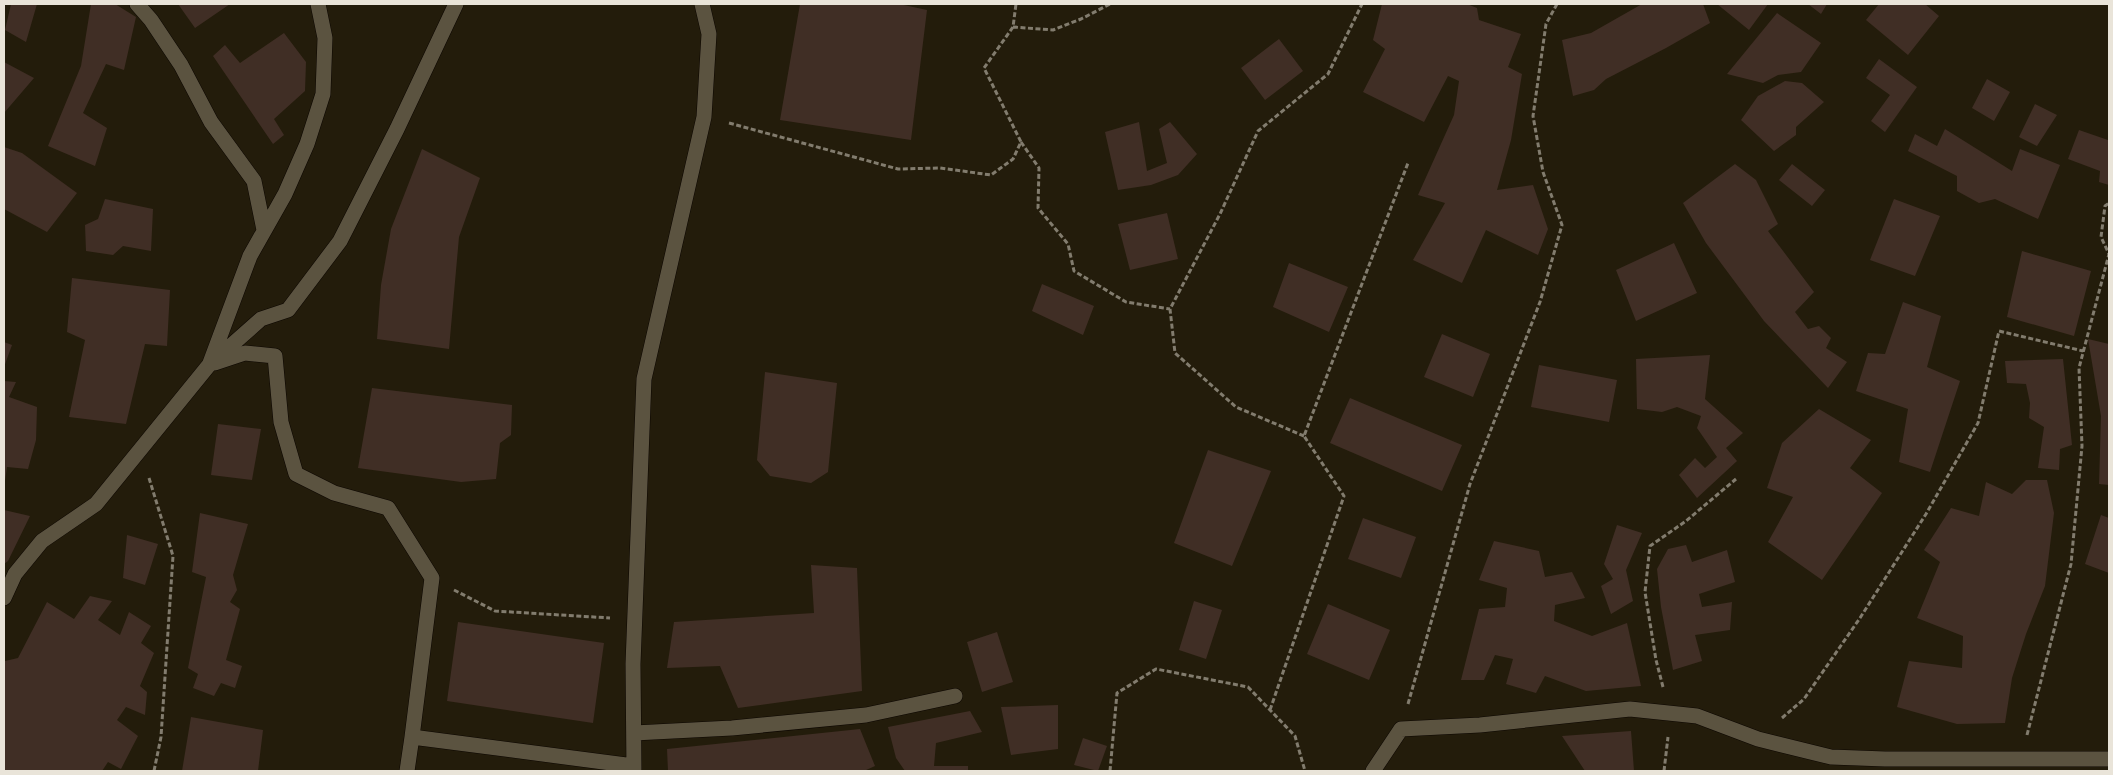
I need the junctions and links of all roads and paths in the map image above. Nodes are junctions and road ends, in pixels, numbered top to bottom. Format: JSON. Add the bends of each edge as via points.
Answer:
{"nodes":[{"id":1,"x":137,"y":4,"type":"edge"},
{"id":2,"x":318,"y":4,"type":"edge"},
{"id":3,"x":456,"y":4,"type":"edge"},
{"id":4,"x":702,"y":4,"type":"edge"},
{"id":5,"x":1016,"y":4,"type":"edge"},
{"id":6,"x":1110,"y":4,"type":"edge"},
{"id":7,"x":1362,"y":4,"type":"edge"},
{"id":8,"x":1556,"y":4,"type":"edge"},
{"id":9,"x":1013,"y":27,"type":"junction"},
{"id":10,"x":704,"y":117,"type":"junction"},
{"id":11,"x":1021,"y":142,"type":"junction"},
{"id":12,"x":1408,"y":163,"type":"dead end"},
{"id":13,"x":2109,"y":203,"type":"edge"},
{"id":14,"x":264,"y":230,"type":"junction"},
{"id":15,"x":1170,"y":309,"type":"junction"},
{"id":16,"x":2083,"y":351,"type":"junction"},
{"id":17,"x":209,"y":364,"type":"junction"},
{"id":18,"x":1304,"y":436,"type":"junction"},
{"id":19,"x":140,"y":451,"type":"junction"},
{"id":20,"x":1736,"y":479,"type":"dead end"},
{"id":21,"x":432,"y":578,"type":"junction"},
{"id":22,"x":4,"y":598,"type":"edge"},
{"id":23,"x":634,"y":620,"type":"junction"},
{"id":24,"x":955,"y":696,"type":"dead end"},
{"id":25,"x":1270,"y":710,"type":"junction"},
{"id":26,"x":1671,"y":713,"type":"junction"},
{"id":27,"x":1401,"y":729,"type":"junction"},
{"id":28,"x":634,"y":733,"type":"junction"},
{"id":29,"x":412,"y":737,"type":"junction"},
{"id":30,"x":1758,"y":739,"type":"junction"},
{"id":31,"x":2021,"y":758,"type":"junction"},
{"id":32,"x":2109,"y":759,"type":"edge"},
{"id":33,"x":634,"y":769,"type":"edge"},
{"id":34,"x":154,"y":771,"type":"edge"},
{"id":35,"x":407,"y":771,"type":"edge"},
{"id":36,"x":1110,"y":771,"type":"edge"},
{"id":37,"x":1305,"y":771,"type":"edge"},
{"id":38,"x":1373,"y":771,"type":"edge"},
{"id":39,"x":1664,"y":771,"type":"edge"}],
"edges":[{"from":1,"to":14,"type":"street","via":[[181,65],[212,122],[254,180]]},
{"from":2,"to":14,"type":"street","via":[[325,38],[323,94],[307,144],[285,194]]},
{"from":3,"to":17,"type":"street","via":[[340,241],[288,310],[261,319]]},
{"from":4,"to":10,"type":"street","via":[[709,34]]},
{"from":5,"to":9,"type":"path"},
{"from":6,"to":9,"type":"path","via":[[1081,20],[1053,30]]},
{"from":7,"to":15,"type":"path","via":[[1328,74],[1258,131],[1220,214]]},
{"from":8,"to":27,"type":"path","via":[[1546,24],[1533,116],[1543,172],[1562,225],[1540,302],[1470,484]]},
{"from":9,"to":11,"type":"path","via":[[984,68]]},
{"from":10,"to":11,"type":"path","via":[[898,169],[940,168],[992,176],[1013,159]]},
{"from":10,"to":23,"type":"street","via":[[644,379]]},
{"from":11,"to":15,"type":"path","via":[[1039,168],[1038,208],[1068,244],[1074,271],[1126,302]]},
{"from":12,"to":18,"type":"path"},
{"from":13,"to":16,"type":"path","via":[[2105,206],[2101,238],[2109,254]]},
{"from":14,"to":17,"type":"street","via":[[250,256]]},
{"from":15,"to":18,"type":"path","via":[[1175,353],[1236,407]]},
{"from":16,"to":30,"type":"path","via":[[1998,331],[1978,423],[1926,514],[1804,699]]},
{"from":16,"to":31,"type":"path","via":[[2079,368],[2082,446],[2071,564]]},
{"from":17,"to":19,"type":"street"},
{"from":17,"to":21,"type":"street","via":[[245,353],[275,356],[281,422],[296,474],[334,493],[388,508]]},
{"from":18,"to":25,"type":"path","via":[[1344,496]]},
{"from":19,"to":22,"type":"street","via":[[96,504],[42,541],[15,574]]},
{"from":19,"to":34,"type":"path","via":[[173,556],[161,737]]},
{"from":20,"to":26,"type":"path","via":[[1650,546],[1645,592],[1656,660]]},
{"from":21,"to":23,"type":"path","via":[[495,611]]},
{"from":21,"to":29,"type":"street"},
{"from":23,"to":28,"type":"street"},
{"from":24,"to":28,"type":"street","via":[[866,715],[732,728]]},
{"from":25,"to":36,"type":"path","via":[[1248,687],[1156,669],[1117,693]]},
{"from":25,"to":37,"type":"path","via":[[1295,736]]},
{"from":26,"to":27,"type":"street","via":[[1630,709],[1480,725]]},
{"from":26,"to":30,"type":"street","via":[[1697,716]]},
{"from":26,"to":39,"type":"path"},
{"from":27,"to":38,"type":"street"},
{"from":28,"to":33,"type":"street"},
{"from":29,"to":33,"type":"street"},
{"from":29,"to":35,"type":"street"},
{"from":30,"to":31,"type":"street","via":[[1831,757]]},
{"from":31,"to":32,"type":"street"}]}
